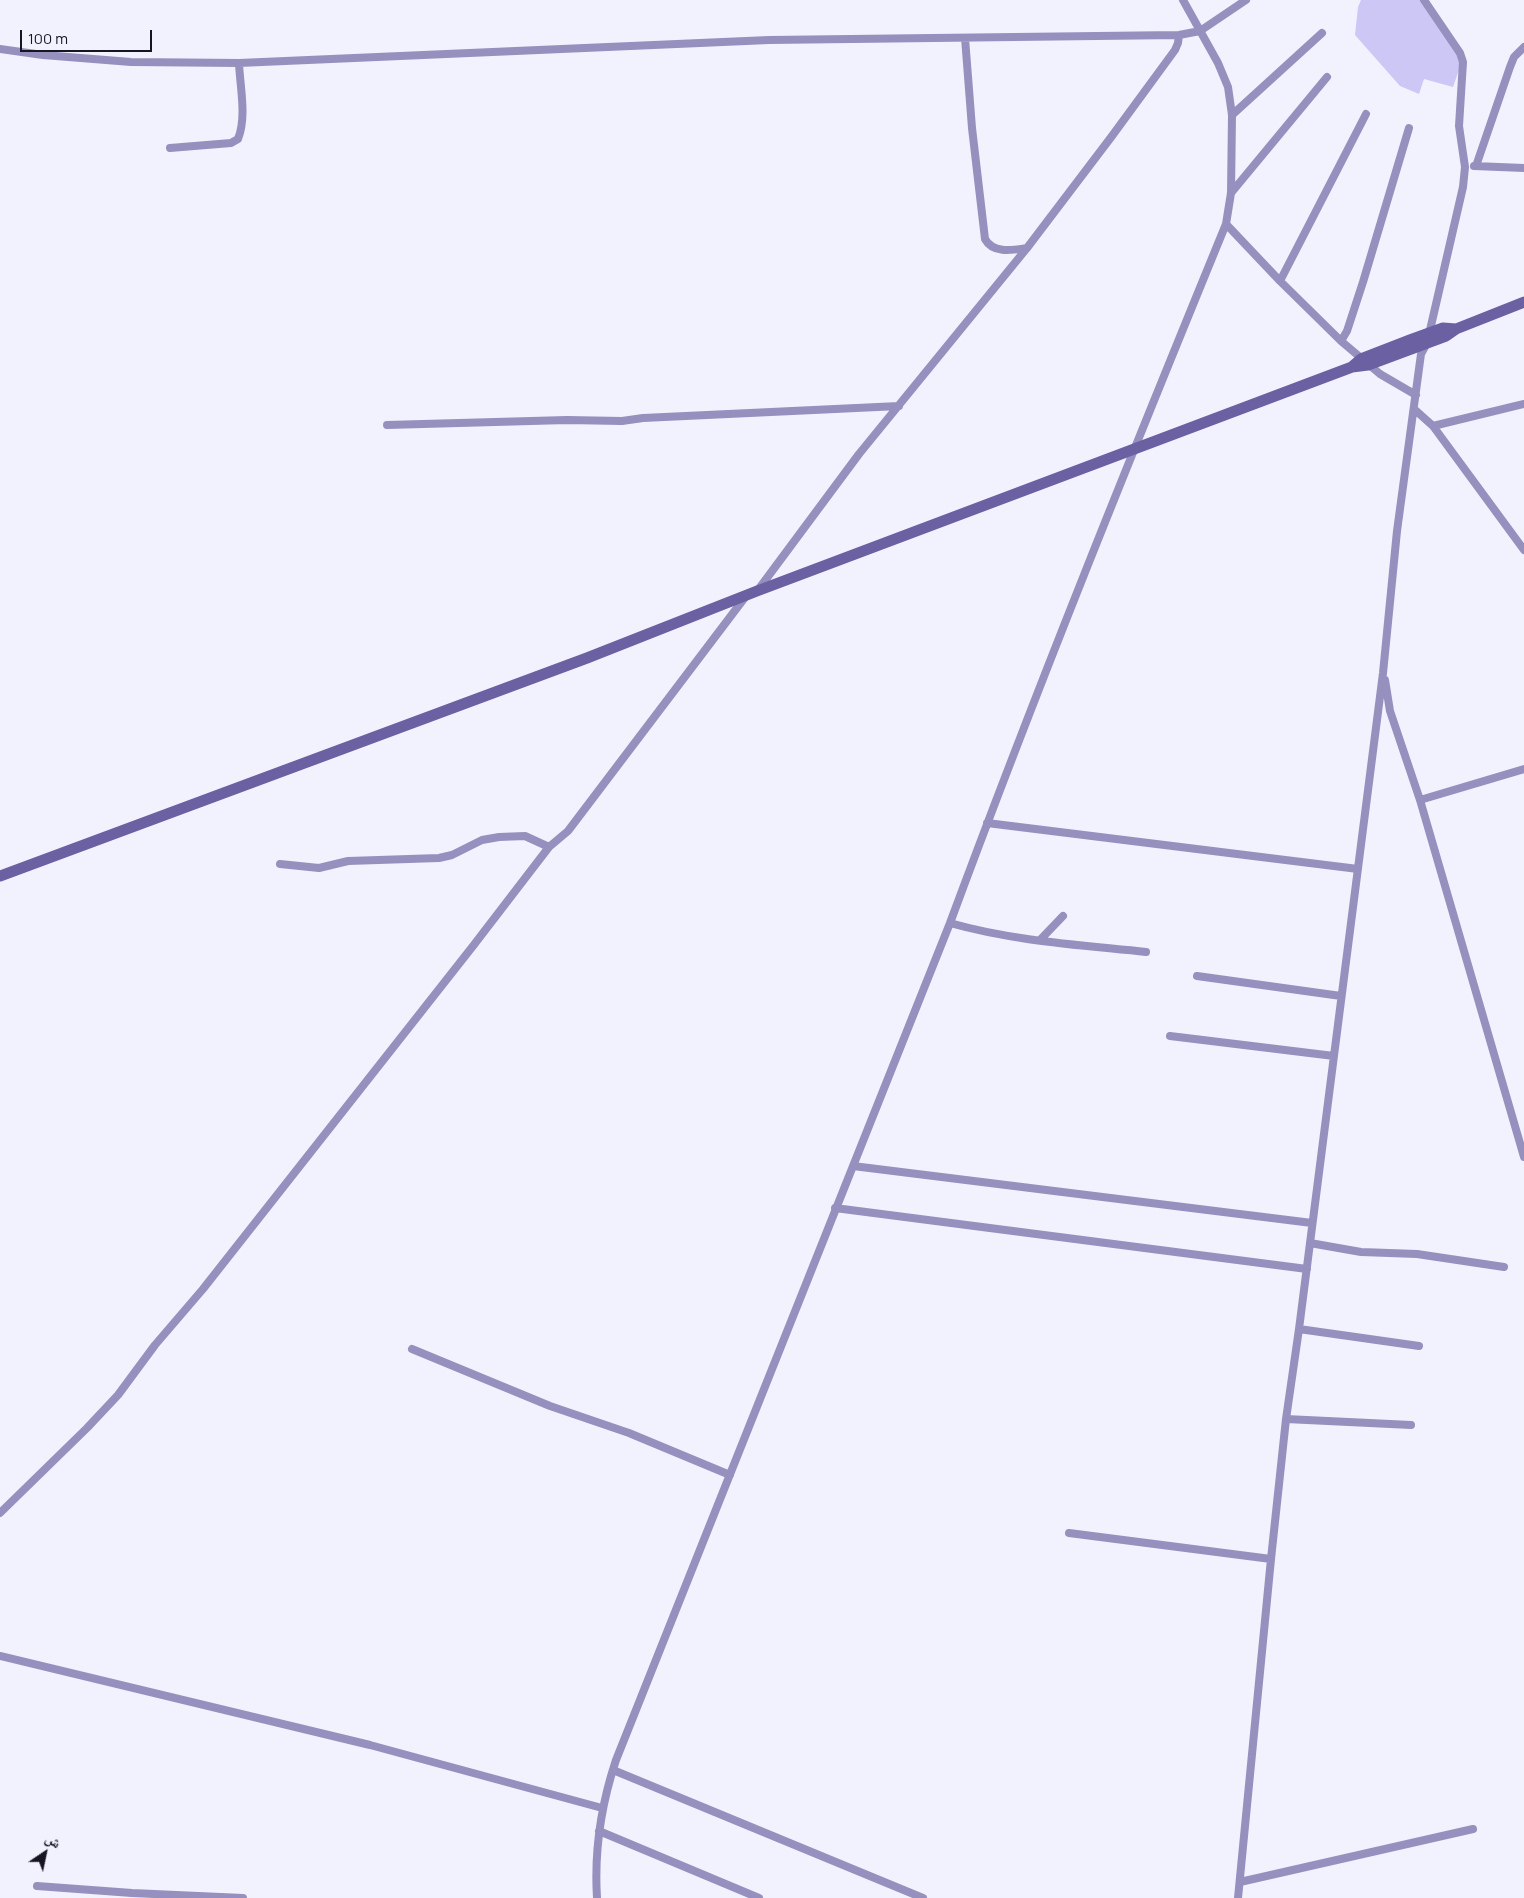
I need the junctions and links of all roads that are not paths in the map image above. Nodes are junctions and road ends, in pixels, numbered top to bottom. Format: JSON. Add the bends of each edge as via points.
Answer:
{"nodes":[{"id":1,"x":1183,"y":0,"type":"edge"},
{"id":2,"x":1246,"y":0,"type":"edge"},
{"id":3,"x":1424,"y":0,"type":"edge"},
{"id":4,"x":1200,"y":32,"type":"junction"},
{"id":5,"x":1322,"y":33,"type":"dead end"},
{"id":6,"x":1179,"y":35,"type":"junction"},
{"id":7,"x":965,"y":38,"type":"junction"},
{"id":8,"x":1524,"y":47,"type":"edge"},
{"id":9,"x":0,"y":49,"type":"edge"},
{"id":10,"x":239,"y":63,"type":"junction"},
{"id":11,"x":1327,"y":77,"type":"dead end"},
{"id":12,"x":1232,"y":114,"type":"junction"},
{"id":13,"x":1366,"y":114,"type":"dead end"},
{"id":14,"x":1409,"y":128,"type":"dead end"},
{"id":15,"x":170,"y":148,"type":"dead end"},
{"id":16,"x":1465,"y":166,"type":"junction"},
{"id":17,"x":1476,"y":166,"type":"junction"},
{"id":18,"x":1524,"y":168,"type":"edge"},
{"id":19,"x":1231,"y":193,"type":"junction"},
{"id":20,"x":1226,"y":224,"type":"junction"},
{"id":21,"x":1027,"y":248,"type":"junction"},
{"id":22,"x":1280,"y":281,"type":"junction"},
{"id":23,"x":1524,"y":302,"type":"edge"},
{"id":24,"x":1428,"y":338,"type":"junction"},
{"id":25,"x":1341,"y":341,"type":"junction"},
{"id":26,"x":1415,"y":347,"type":"junction"},
{"id":27,"x":1360,"y":363,"type":"junction"},
{"id":28,"x":1416,"y":395,"type":"junction"},
{"id":29,"x":1524,"y":404,"type":"edge"},
{"id":30,"x":899,"y":406,"type":"junction"},
{"id":31,"x":1414,"y":409,"type":"junction"},
{"id":32,"x":387,"y":425,"type":"dead end"},
{"id":33,"x":1433,"y":426,"type":"junction"},
{"id":34,"x":1133,"y":449,"type":"junction"},
{"id":35,"x":1524,"y":550,"type":"edge"},
{"id":36,"x":752,"y":593,"type":"junction"},
{"id":37,"x":1383,"y":673,"type":"junction"},
{"id":38,"x":1524,"y":769,"type":"edge"},
{"id":39,"x":1420,"y":800,"type":"junction"},
{"id":40,"x":987,"y":823,"type":"junction"},
{"id":41,"x":549,"y":847,"type":"junction"},
{"id":42,"x":280,"y":864,"type":"dead end"},
{"id":43,"x":1358,"y":869,"type":"junction"},
{"id":44,"x":0,"y":876,"type":"edge"},
{"id":45,"x":1062,"y":916,"type":"dead end"},
{"id":46,"x":950,"y":923,"type":"junction"},
{"id":47,"x":1040,"y":940,"type":"junction"},
{"id":48,"x":1146,"y":952,"type":"dead end"},
{"id":49,"x":1197,"y":976,"type":"dead end"},
{"id":50,"x":1341,"y":996,"type":"junction"},
{"id":51,"x":1170,"y":1036,"type":"dead end"},
{"id":52,"x":1334,"y":1056,"type":"junction"},
{"id":53,"x":1524,"y":1157,"type":"edge"},
{"id":54,"x":853,"y":1166,"type":"junction"},
{"id":55,"x":835,"y":1208,"type":"junction"},
{"id":56,"x":1312,"y":1223,"type":"junction"},
{"id":57,"x":1310,"y":1243,"type":"junction"},
{"id":58,"x":1504,"y":1267,"type":"dead end"},
{"id":59,"x":1307,"y":1269,"type":"junction"},
{"id":60,"x":1299,"y":1329,"type":"junction"},
{"id":61,"x":1419,"y":1346,"type":"dead end"},
{"id":62,"x":412,"y":1349,"type":"dead end"},
{"id":63,"x":1286,"y":1419,"type":"junction"},
{"id":64,"x":1412,"y":1426,"type":"dead end"},
{"id":65,"x":730,"y":1474,"type":"junction"},
{"id":66,"x":0,"y":1513,"type":"edge"},
{"id":67,"x":1069,"y":1533,"type":"dead end"},
{"id":68,"x":1271,"y":1559,"type":"junction"},
{"id":69,"x":0,"y":1656,"type":"edge"},
{"id":70,"x":613,"y":1770,"type":"junction"},
{"id":71,"x":602,"y":1808,"type":"junction"},
{"id":72,"x":1473,"y":1828,"type":"dead end"},
{"id":73,"x":599,"y":1831,"type":"junction"},
{"id":74,"x":1240,"y":1882,"type":"junction"},
{"id":75,"x":37,"y":1886,"type":"dead end"},
{"id":76,"x":243,"y":1898,"type":"edge"},
{"id":77,"x":597,"y":1898,"type":"edge"},
{"id":78,"x":759,"y":1898,"type":"edge"},
{"id":79,"x":923,"y":1898,"type":"edge"},
{"id":80,"x":1238,"y":1898,"type":"edge"}],
"edges":[{"from":1,"to":4,"type":"street"},
{"from":2,"to":4,"type":"street"},
{"from":3,"to":16,"type":"street","via":[[1463,62],[1459,126]]},
{"from":4,"to":6,"type":"street"},
{"from":4,"to":12,"type":"street","via":[[1228,87]]},
{"from":5,"to":12,"type":"street"},
{"from":6,"to":7,"type":"street"},
{"from":6,"to":21,"type":"street","via":[[1175,50]]},
{"from":7,"to":10,"type":"street","via":[[769,40]]},
{"from":7,"to":21,"type":"street","via":[[985,239],[988,245],[996,248]]},
{"from":8,"to":17,"type":"street","via":[[1510,67]]},
{"from":9,"to":10,"type":"street","via":[[131,62]]},
{"from":10,"to":15,"type":"street","via":[[242,110],[238,140]]},
{"from":11,"to":19,"type":"street"},
{"from":12,"to":19,"type":"street"},
{"from":13,"to":22,"type":"street"},
{"from":14,"to":25,"type":"street","via":[[1363,282]]},
{"from":16,"to":17,"type":"street"},
{"from":16,"to":24,"type":"street"},
{"from":17,"to":18,"type":"street"},
{"from":19,"to":20,"type":"street"},
{"from":20,"to":22,"type":"street"},
{"from":20,"to":34,"type":"street"},
{"from":21,"to":30,"type":"street"},
{"from":22,"to":25,"type":"street"},
{"from":23,"to":24,"type":"main road","via":[[1456,329],[1444,328]]},
{"from":24,"to":26,"type":"main road"},
{"from":24,"to":26,"type":"street"},
{"from":25,"to":27,"type":"street"},
{"from":26,"to":27,"type":"main road"},
{"from":26,"to":28,"type":"street"},
{"from":27,"to":28,"type":"street"},
{"from":27,"to":34,"type":"main road"},
{"from":28,"to":31,"type":"street"},
{"from":29,"to":33,"type":"street"},
{"from":30,"to":32,"type":"street","via":[[622,421]]},
{"from":30,"to":36,"type":"street"},
{"from":31,"to":33,"type":"street"},
{"from":31,"to":37,"type":"street","via":[[1397,531]]},
{"from":33,"to":35,"type":"street"},
{"from":34,"to":36,"type":"main road"},
{"from":34,"to":40,"type":"street"},
{"from":36,"to":41,"type":"street","via":[[568,831]]},
{"from":36,"to":44,"type":"main road","via":[[587,658]]},
{"from":37,"to":39,"type":"street","via":[[1390,711]]},
{"from":37,"to":43,"type":"street"},
{"from":38,"to":39,"type":"street"},
{"from":39,"to":53,"type":"street"},
{"from":40,"to":43,"type":"street"},
{"from":40,"to":46,"type":"street"},
{"from":41,"to":42,"type":"street","via":[[525,836],[500,837],[482,840],[439,858],[348,861],[319,868]]},
{"from":41,"to":66,"type":"street","via":[[118,1395]]},
{"from":43,"to":50,"type":"street"},
{"from":45,"to":47,"type":"street"},
{"from":46,"to":47,"type":"street","via":[[972,930]]},
{"from":46,"to":54,"type":"street"},
{"from":47,"to":48,"type":"street"},
{"from":49,"to":50,"type":"street"},
{"from":50,"to":52,"type":"street"},
{"from":51,"to":52,"type":"street"},
{"from":52,"to":56,"type":"street"},
{"from":54,"to":55,"type":"street"},
{"from":54,"to":56,"type":"street"},
{"from":55,"to":59,"type":"street"},
{"from":55,"to":65,"type":"street"},
{"from":56,"to":57,"type":"street"},
{"from":57,"to":58,"type":"street","via":[[1361,1252],[1417,1254]]},
{"from":57,"to":59,"type":"street"},
{"from":59,"to":60,"type":"street"},
{"from":60,"to":61,"type":"street"},
{"from":60,"to":63,"type":"street"},
{"from":62,"to":65,"type":"street","via":[[550,1406],[629,1433]]},
{"from":63,"to":64,"type":"street"},
{"from":63,"to":68,"type":"street"},
{"from":65,"to":70,"type":"street"},
{"from":67,"to":68,"type":"street"},
{"from":68,"to":74,"type":"street"},
{"from":69,"to":71,"type":"street","via":[[370,1745]]},
{"from":70,"to":71,"type":"street"},
{"from":70,"to":79,"type":"street"},
{"from":71,"to":73,"type":"street"},
{"from":72,"to":74,"type":"street"},
{"from":73,"to":77,"type":"street","via":[[595,1867]]},
{"from":73,"to":78,"type":"street"},
{"from":74,"to":80,"type":"street"},
{"from":75,"to":76,"type":"street"}]}
